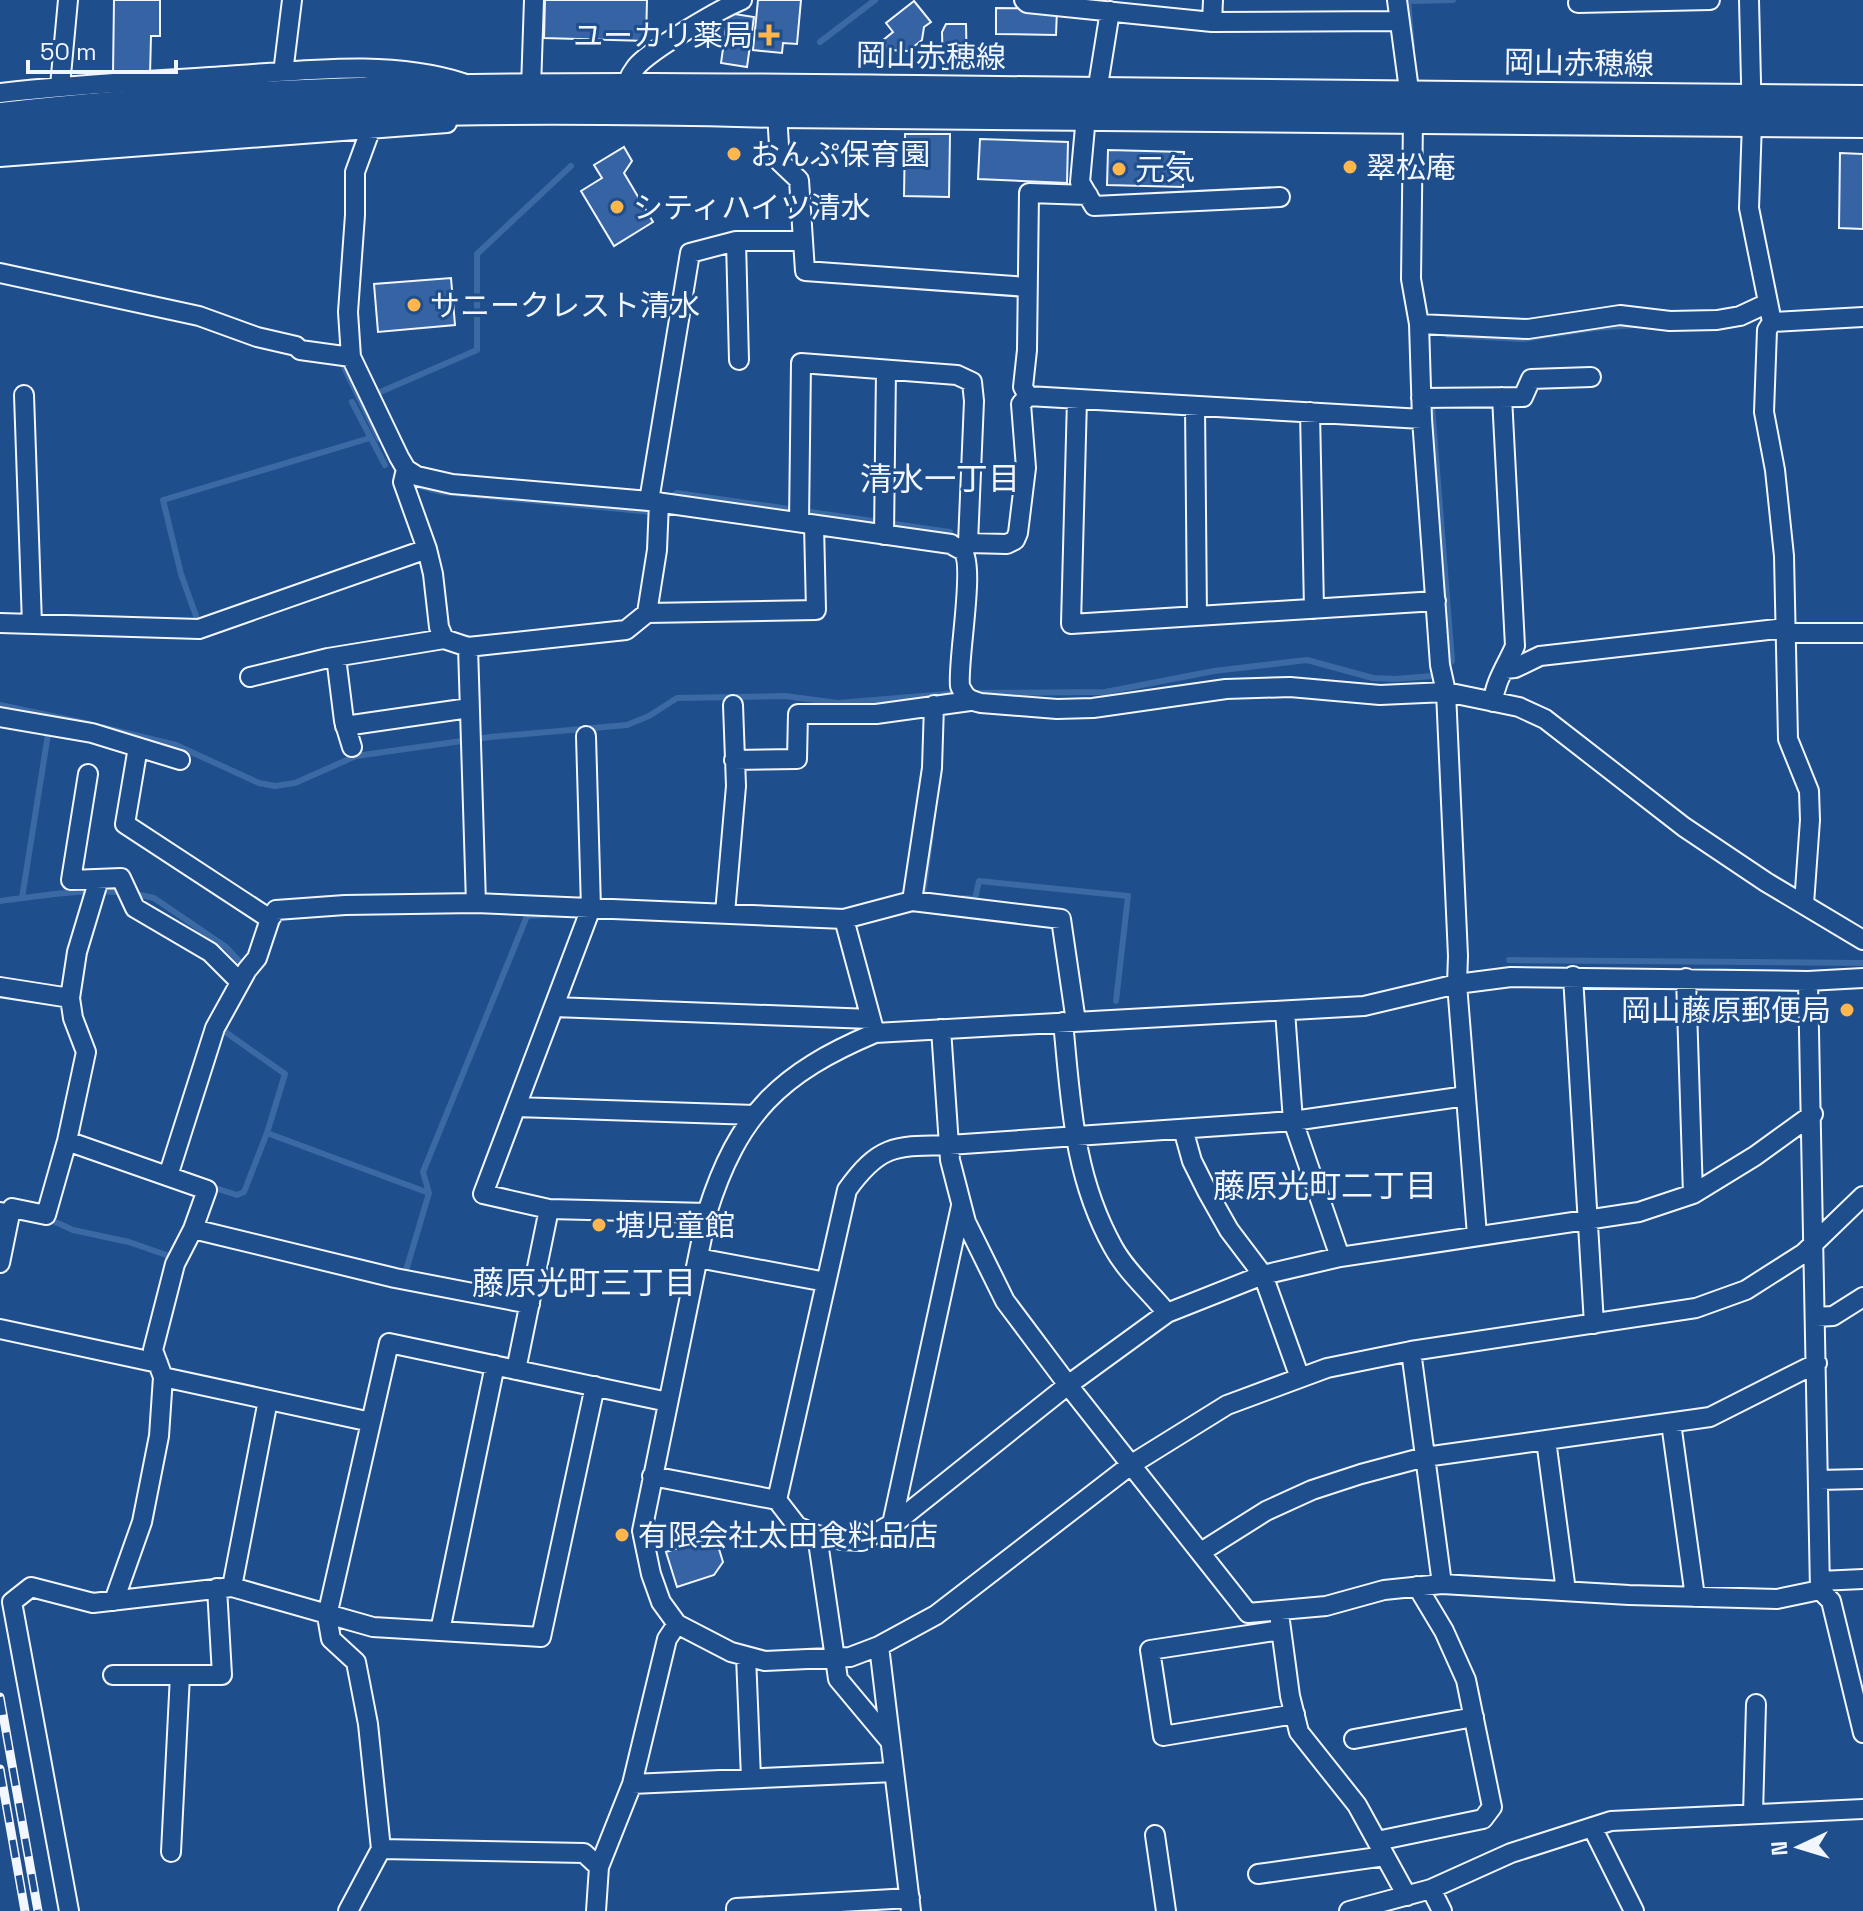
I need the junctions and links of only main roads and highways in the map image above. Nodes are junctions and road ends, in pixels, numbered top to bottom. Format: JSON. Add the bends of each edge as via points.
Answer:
{"nodes":[{"id":1,"x":2,"y":98,"type":"edge"},
{"id":2,"x":624,"y":98,"type":"junction"},
{"id":3,"x":373,"y":100,"type":"junction"},
{"id":4,"x":1863,"y":100,"type":"edge"},
{"id":5,"x":1092,"y":104,"type":"junction"},
{"id":6,"x":1752,"y":110,"type":"junction"},
{"id":7,"x":1863,"y":123,"type":"edge"},
{"id":8,"x":0,"y":137,"type":"edge"}],
"edges":[{"from":1,"to":3,"type":"main road","name":"岡山赤穂線"},
{"from":2,"to":3,"type":"main road","name":"岡山赤穂線","via":[[531,88]]},
{"from":2,"to":3,"type":"main road","name":"岡山赤穂線","via":[[553,110]]},
{"from":2,"to":5,"type":"main road","name":"岡山赤穂線"},
{"from":2,"to":5,"type":"main road","name":"岡山赤穂線","via":[[777,113]]},
{"from":3,"to":8,"type":"main road","name":"岡山赤穂線"},
{"from":4,"to":6,"type":"main road","name":"岡山赤穂線"},
{"from":5,"to":6,"type":"main road","name":"岡山赤穂線"},
{"from":6,"to":7,"type":"main road","name":"岡山赤穂線"}]}
